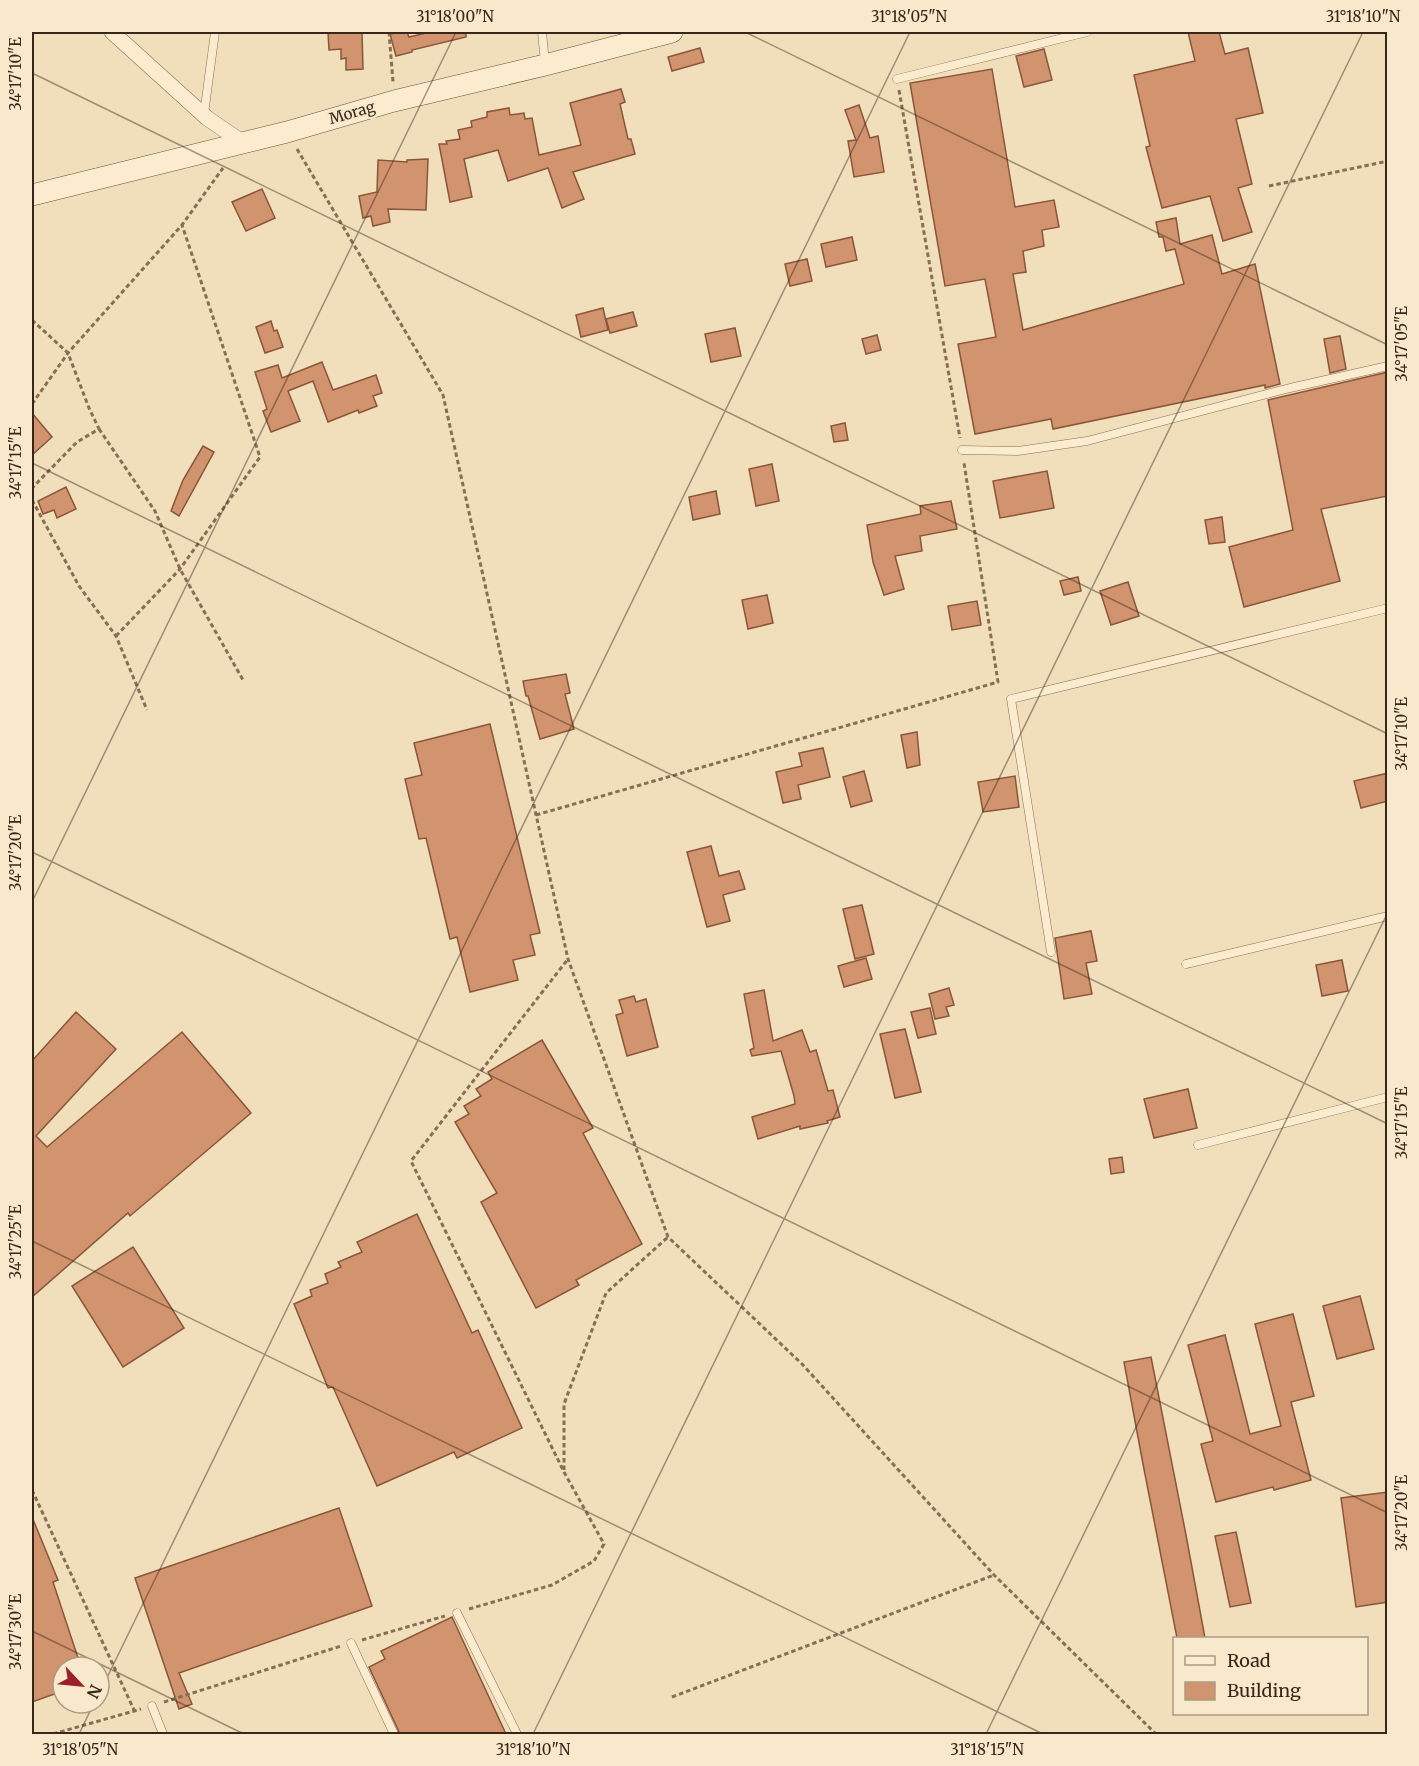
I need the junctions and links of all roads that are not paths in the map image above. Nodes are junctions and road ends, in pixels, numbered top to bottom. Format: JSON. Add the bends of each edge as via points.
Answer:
{"nodes":[{"id":1,"x":112,"y":32,"type":"edge"},
{"id":2,"x":215,"y":32,"type":"edge"},
{"id":3,"x":542,"y":32,"type":"edge"},
{"id":4,"x":672,"y":32,"type":"edge"},
{"id":5,"x":1087,"y":32,"type":"edge"},
{"id":6,"x":545,"y":65,"type":"junction"},
{"id":7,"x":897,"y":79,"type":"road end"},
{"id":8,"x":204,"y":115,"type":"junction"},
{"id":9,"x":242,"y":142,"type":"junction"},
{"id":10,"x":32,"y":195,"type":"edge"},
{"id":11,"x":1388,"y":366,"type":"edge"},
{"id":12,"x":962,"y":450,"type":"road end"},
{"id":13,"x":1388,"y":608,"type":"edge"},
{"id":14,"x":1388,"y":916,"type":"edge"},
{"id":15,"x":1051,"y":952,"type":"dead end"},
{"id":16,"x":1186,"y":964,"type":"dead end"},
{"id":17,"x":1388,"y":1098,"type":"edge"},
{"id":18,"x":1198,"y":1145,"type":"dead end"},
{"id":19,"x":457,"y":1613,"type":"road end"},
{"id":20,"x":351,"y":1643,"type":"road end"},
{"id":21,"x":152,"y":1706,"type":"road end"},
{"id":22,"x":163,"y":1734,"type":"edge"},
{"id":23,"x":394,"y":1734,"type":"edge"},
{"id":24,"x":517,"y":1734,"type":"edge"}],
"edges":[{"from":1,"to":8,"type":"street"},
{"from":2,"to":8,"type":"lane"},
{"from":3,"to":6,"type":"lane"},
{"from":4,"to":6,"type":"main road","name":"Morag"},
{"from":5,"to":7,"type":"lane"},
{"from":6,"to":9,"type":"main road","name":"Morag"},
{"from":8,"to":9,"type":"street"},
{"from":9,"to":10,"type":"main road","name":"Morag"},
{"from":11,"to":12,"type":"lane","via":[[1086,441],[1018,451]]},
{"from":13,"to":15,"type":"lane","via":[[1011,699]]},
{"from":14,"to":16,"type":"lane"},
{"from":17,"to":18,"type":"lane"},
{"from":19,"to":24,"type":"lane"},
{"from":20,"to":23,"type":"lane"},
{"from":21,"to":22,"type":"lane"}]}
